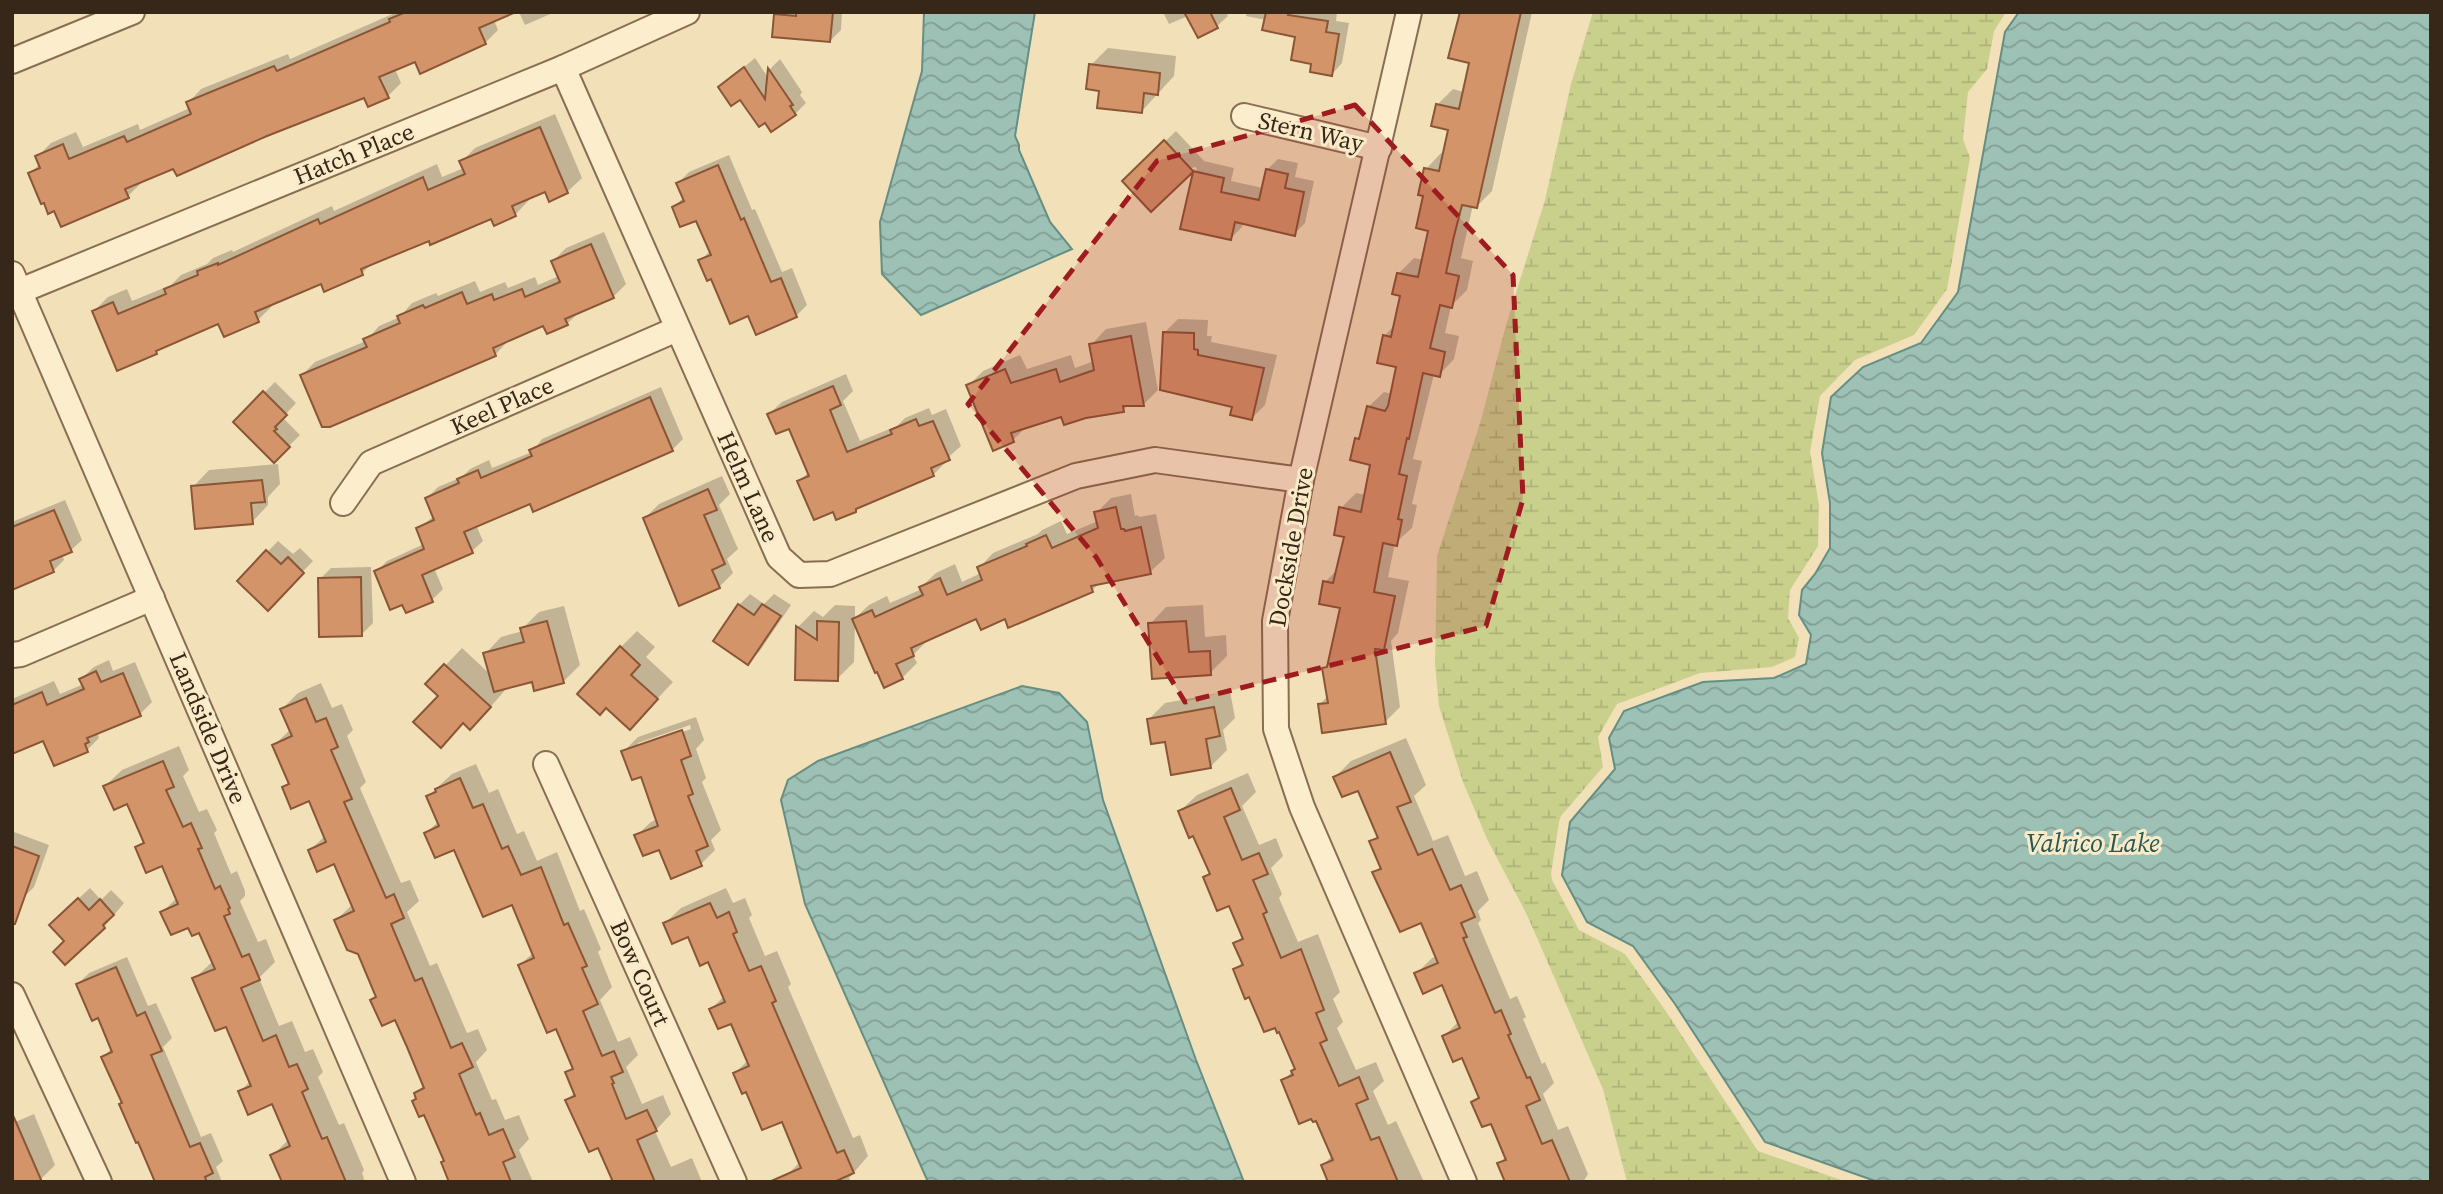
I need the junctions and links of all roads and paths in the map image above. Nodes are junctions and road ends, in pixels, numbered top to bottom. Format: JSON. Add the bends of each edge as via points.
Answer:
{"nodes":[{"id":1,"x":132,"y":12,"type":"edge"},
{"id":2,"x":687,"y":12,"type":"edge"},
{"id":3,"x":1409,"y":12,"type":"edge"},
{"id":4,"x":12,"y":61,"type":"edge"},
{"id":5,"x":563,"y":68,"type":"junction"},
{"id":6,"x":1244,"y":116,"type":"dead end"},
{"id":7,"x":1379,"y":148,"type":"junction"},
{"id":8,"x":16,"y":283,"type":"edge"},
{"id":9,"x":677,"y":329,"type":"junction"},
{"id":10,"x":1301,"y":480,"type":"junction"},
{"id":11,"x":343,"y":503,"type":"dead end"},
{"id":12,"x":152,"y":598,"type":"junction"},
{"id":13,"x":12,"y":655,"type":"edge"},
{"id":14,"x":546,"y":764,"type":"dead end"},
{"id":15,"x":12,"y":995,"type":"edge"},
{"id":16,"x":99,"y":1182,"type":"edge"},
{"id":17,"x":403,"y":1182,"type":"edge"},
{"id":18,"x":733,"y":1182,"type":"edge"},
{"id":19,"x":1464,"y":1182,"type":"edge"}],
"edges":[{"from":1,"to":4,"type":"street"},
{"from":2,"to":5,"type":"street","name":"Hatch Place"},
{"from":3,"to":7,"type":"street","name":"Dockside Drive"},
{"from":5,"to":8,"type":"street","name":"Hatch Place"},
{"from":5,"to":9,"type":"street","name":"Helm Lane"},
{"from":6,"to":7,"type":"street","name":"Stern Way"},
{"from":7,"to":10,"type":"street","name":"Dockside Drive"},
{"from":8,"to":12,"type":"street","name":"Landside Drive"},
{"from":9,"to":10,"type":"street","name":"Helm Lane","via":[[779,556],[799,575],[830,574],[1076,476],[1155,460]]},
{"from":9,"to":11,"type":"street","name":"Keel Place","via":[[371,463]]},
{"from":10,"to":19,"type":"street","name":"Dockside Drive","via":[[1275,621],[1276,729],[1301,807]]},
{"from":12,"to":13,"type":"street"},
{"from":12,"to":17,"type":"street","name":"Landside Drive"},
{"from":14,"to":18,"type":"street","name":"Bow Court"},
{"from":15,"to":16,"type":"street"}]}
